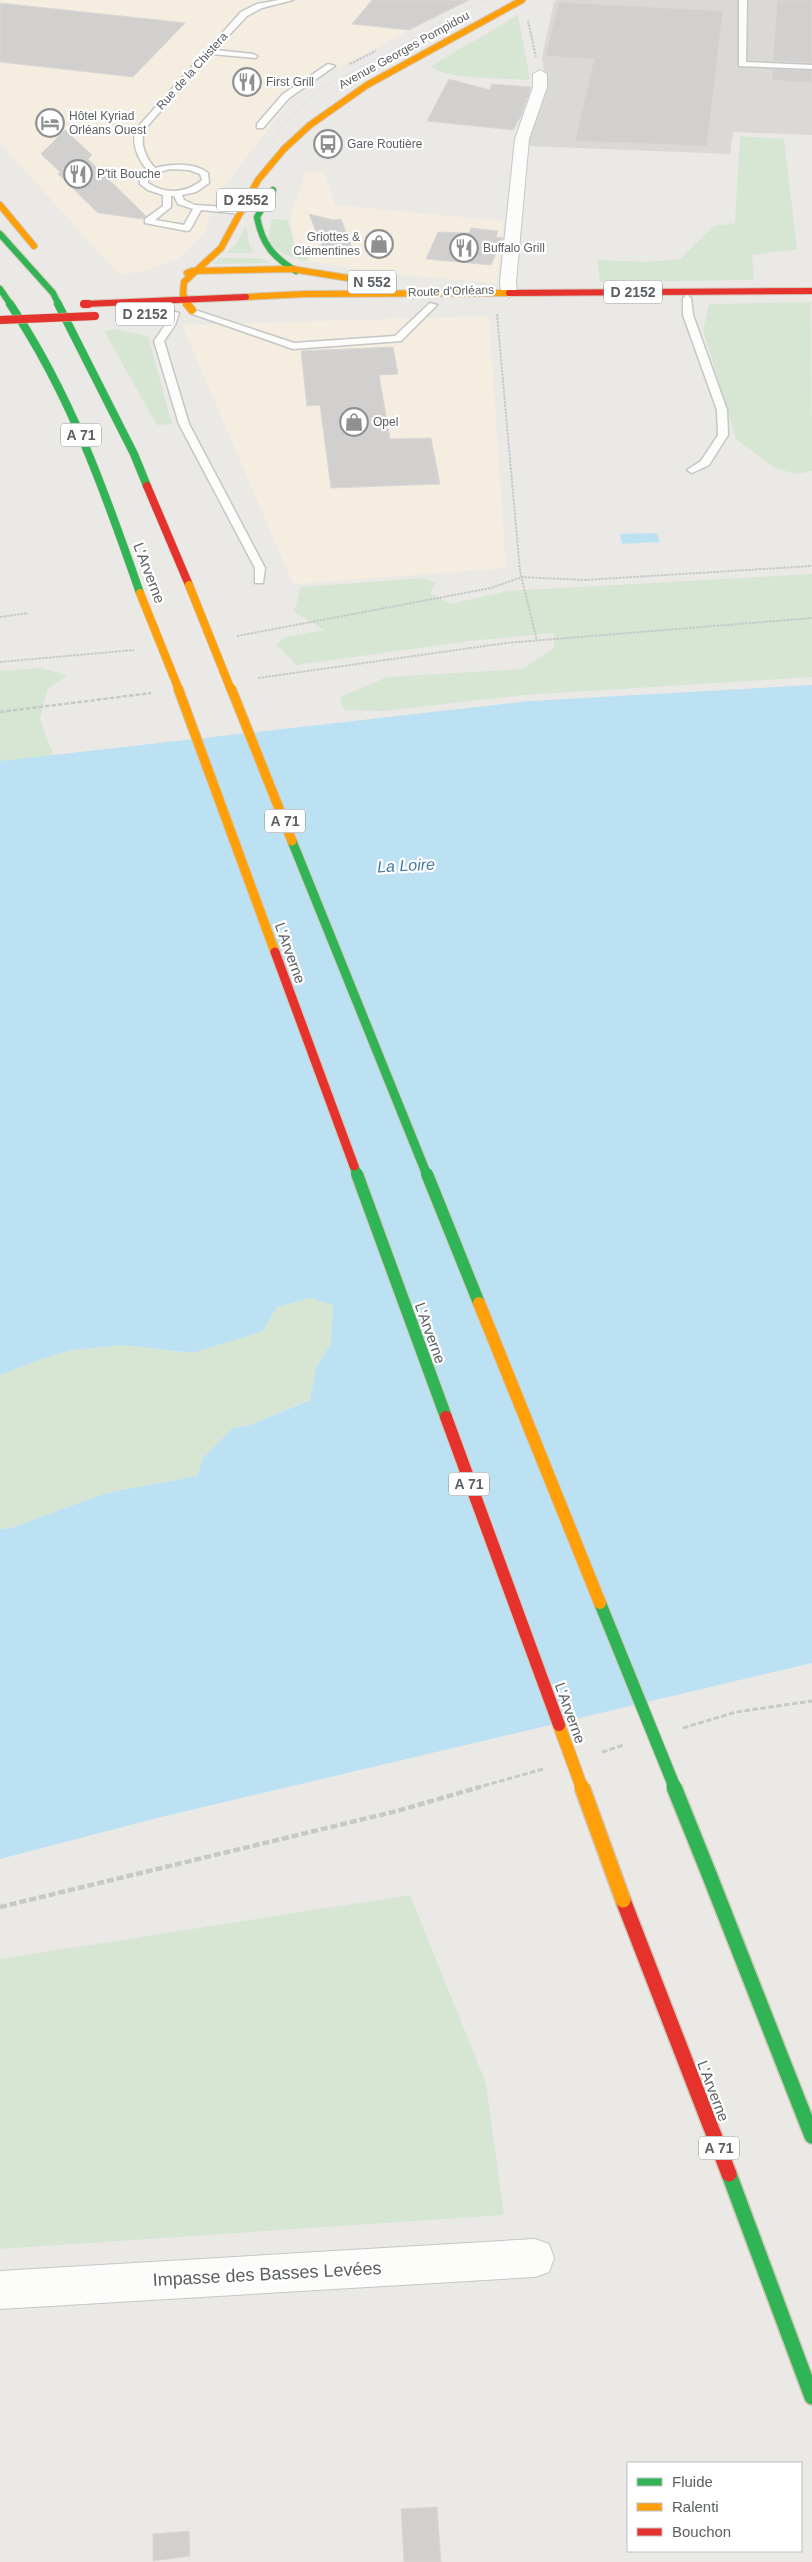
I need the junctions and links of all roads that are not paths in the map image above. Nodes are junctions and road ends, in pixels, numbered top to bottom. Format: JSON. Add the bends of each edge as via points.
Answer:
{"nodes":[{"id":1,"x":289,"y":0,"type":"edge"},
{"id":2,"x":522,"y":0,"type":"edge"},
{"id":3,"x":743,"y":0,"type":"edge"},
{"id":4,"x":209,"y":52,"type":"junction"},
{"id":5,"x":253,"y":56,"type":"dead end"},
{"id":6,"x":331,"y":66,"type":"dead end"},
{"id":7,"x":812,"y":68,"type":"edge"},
{"id":8,"x":540,"y":74,"type":"road end"},
{"id":9,"x":260,"y":126,"type":"dead end"},
{"id":10,"x":304,"y":131,"type":"junction"},
{"id":11,"x":300,"y":150,"type":"dead end"},
{"id":12,"x":153,"y":171,"type":"junction"},
{"id":13,"x":279,"y":180,"type":"dead end"},
{"id":14,"x":167,"y":193,"type":"junction"},
{"id":15,"x":177,"y":193,"type":"junction"},
{"id":16,"x":0,"y":206,"type":"edge"},
{"id":17,"x":199,"y":207,"type":"junction"},
{"id":18,"x":242,"y":211,"type":"junction"},
{"id":19,"x":0,"y":234,"type":"edge"},
{"id":20,"x":40,"y":254,"type":"dead end"},
{"id":21,"x":48,"y":269,"type":"dead end"},
{"id":22,"x":292,"y":269,"type":"junction"},
{"id":23,"x":192,"y":271,"type":"junction"},
{"id":24,"x":176,"y":278,"type":"dead end"},
{"id":25,"x":0,"y":289,"type":"edge"},
{"id":26,"x":149,"y":289,"type":"dead end"},
{"id":27,"x":812,"y":291,"type":"edge"},
{"id":28,"x":53,"y":292,"type":"junction"},
{"id":29,"x":453,"y":292,"type":"junction"},
{"id":30,"x":509,"y":292,"type":"junction"},
{"id":31,"x":305,"y":294,"type":"junction"},
{"id":32,"x":182,"y":298,"type":"junction"},
{"id":33,"x":687,"y":298,"type":"junction"},
{"id":34,"x":812,"y":298,"type":"edge"},
{"id":35,"x":118,"y":302,"type":"junction"},
{"id":36,"x":432,"y":305,"type":"junction"},
{"id":37,"x":47,"y":306,"type":"dead end"},
{"id":38,"x":413,"y":306,"type":"dead end"},
{"id":39,"x":28,"y":307,"type":"dead end"},
{"id":40,"x":285,"y":307,"type":"dead end"},
{"id":41,"x":0,"y":308,"type":"edge"},
{"id":42,"x":232,"y":312,"type":"dead end"},
{"id":43,"x":160,"y":313,"type":"dead end"},
{"id":44,"x":174,"y":313,"type":"junction"},
{"id":45,"x":195,"y":313,"type":"junction"},
{"id":46,"x":100,"y":315,"type":"dead end"},
{"id":47,"x":0,"y":320,"type":"edge"},
{"id":48,"x":692,"y":470,"type":"dead end"},
{"id":49,"x":259,"y":581,"type":"dead end"},
{"id":50,"x":812,"y":2136,"type":"edge"},
{"id":51,"x":534,"y":2258,"type":"dead end"},
{"id":52,"x":0,"y":2290,"type":"edge"},
{"id":53,"x":812,"y":2397,"type":"edge"}],
"edges":[{"from":1,"to":4,"type":"lane","name":"Rue de la Chistera","via":[[247,12],[222,43]]},
{"from":2,"to":10,"type":"main road","name":"Avenue Georges Pompidou","number":"D 2552","via":[[350,94]]},
{"from":3,"to":7,"type":"lane","via":[[742,64]]},
{"from":4,"to":5,"type":"lane"},
{"from":4,"to":12,"type":"lane","name":"Rue de la Chistera","via":[[140,129],[138,145],[145,164]]},
{"from":6,"to":9,"type":"lane","via":[[286,96]]},
{"from":8,"to":30,"type":"street","via":[[540,87],[522,139]]},
{"from":10,"to":11,"type":"main road"},
{"from":10,"to":18,"type":"main road","name":"Avenue Georges Pompidou","number":"D 2552","via":[[250,191]]},
{"from":12,"to":14,"type":"lane","via":[[144,179],[144,184]]},
{"from":12,"to":15,"type":"lane","via":[[170,167],[204,173],[206,177],[202,186]]},
{"from":13,"to":22,"type":"main road","number":"D 2552","via":[[256,218],[262,247]]},
{"from":14,"to":15,"type":"lane"},
{"from":14,"to":17,"type":"lane","via":[[167,207],[148,221],[188,228]]},
{"from":15,"to":17,"type":"lane","via":[[181,202]]},
{"from":16,"to":20,"type":"main road"},
{"from":17,"to":18,"type":"lane"},
{"from":18,"to":23,"type":"main road","name":"Avenue Georges Pompidou","number":"D 2552","via":[[231,236]]},
{"from":19,"to":28,"type":"main road","number":"A 71"},
{"from":21,"to":28,"type":"main road"},
{"from":22,"to":23,"type":"main road"},
{"from":22,"to":29,"type":"main road","number":"N 552"},
{"from":22,"to":31,"type":"main road","via":[[306,277]]},
{"from":23,"to":24,"type":"main road"},
{"from":23,"to":32,"type":"main road","via":[[181,287]]},
{"from":25,"to":53,"type":"main road","name":"L'Arverne","number":"A 71","bridge":true,"via":[[32,334],[59,384],[91,460],[176,682],[622,1900],[738,2196]]},
{"from":26,"to":35,"type":"main road"},
{"from":27,"to":30,"type":"main road","name":"Route d'Orléans","number":"D 2152"},
{"from":28,"to":50,"type":"main road","number":"A 71","bridge":true,"via":[[134,454],[189,585]]},
{"from":29,"to":30,"type":"main road","name":"Route d'Orléans","number":"D 2152"},
{"from":29,"to":31,"type":"main road","name":"Route d'Orléans","number":"D 2152"},
{"from":31,"to":32,"type":"main road","name":"Route d'Orléans","number":"D 2152"},
{"from":31,"to":40,"type":"main road"},
{"from":32,"to":35,"type":"main road","name":"Route d'Orléans","number":"D 2152"},
{"from":32,"to":45,"type":"main road"},
{"from":33,"to":34,"type":"main road","name":"Route d'Orléans","number":"D 2152"},
{"from":33,"to":36,"type":"main road","name":"Route d'Orléans","number":"D 2152"},
{"from":33,"to":48,"type":"lane","via":[[688,316],[722,410],[723,435],[705,463]]},
{"from":35,"to":37,"type":"main road","name":"Route d'Orléans","number":"D 2152"},
{"from":36,"to":38,"type":"main road","name":"Route d'Orléans","number":"D 2152"},
{"from":36,"to":45,"type":"lane","via":[[398,339],[293,346]]},
{"from":39,"to":41,"type":"main road"},
{"from":42,"to":45,"type":"main road","number":"D 2152"},
{"from":43,"to":44,"type":"main road","number":"D 2152"},
{"from":44,"to":45,"type":"main road","number":"D 2152"},
{"from":44,"to":49,"type":"lane","via":[[159,341],[184,424],[260,568]]},
{"from":46,"to":47,"type":"main road","number":"D 2152","bridge":true},
{"from":51,"to":52,"type":"street","name":"Impasse des Basses Levées"}]}
